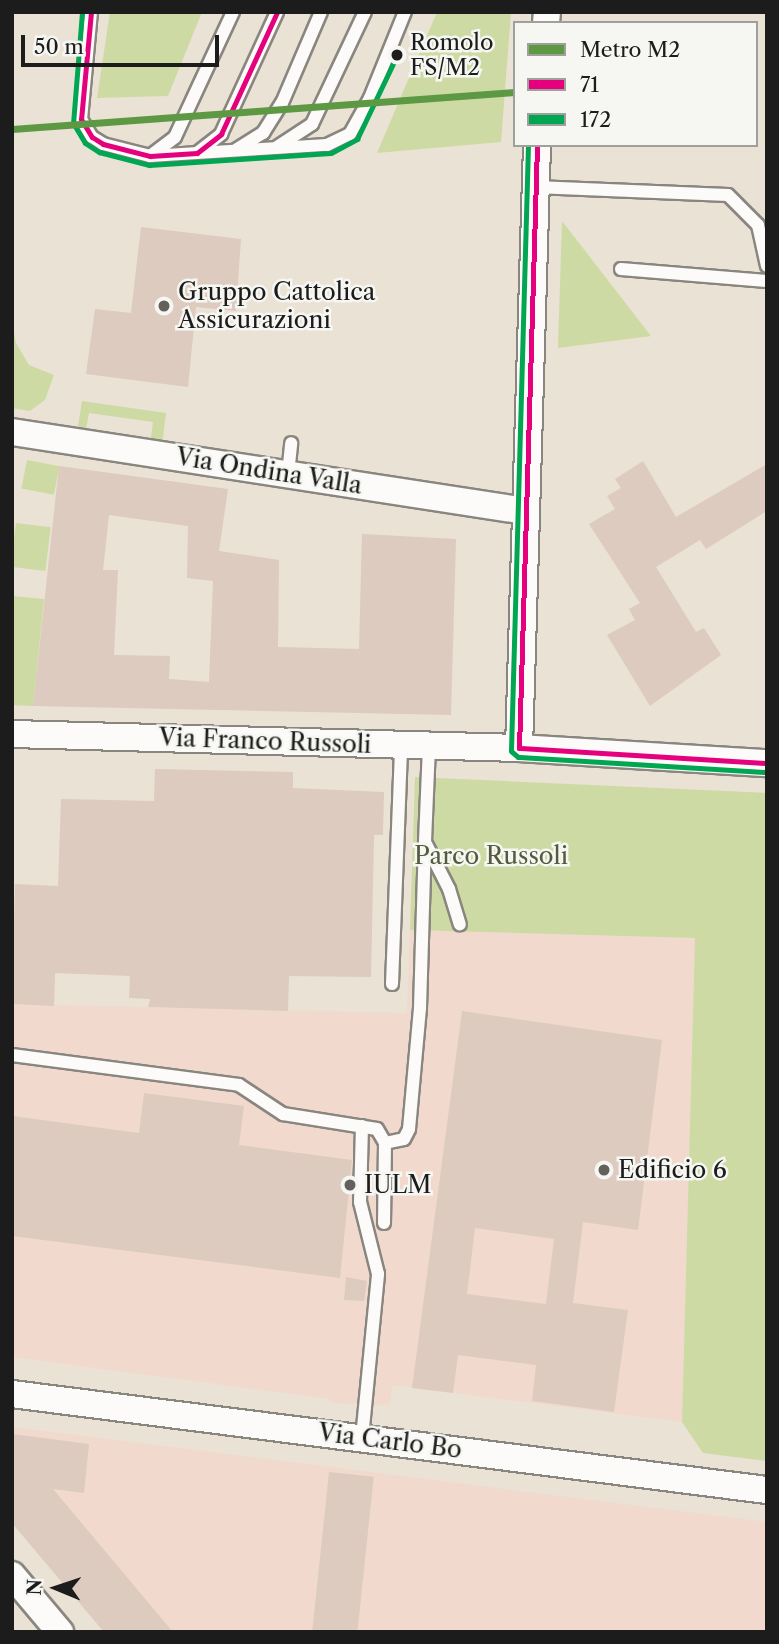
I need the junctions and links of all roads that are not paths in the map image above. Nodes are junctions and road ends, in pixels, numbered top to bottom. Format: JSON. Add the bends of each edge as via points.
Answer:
{"nodes":[{"id":1,"x":91,"y":12,"type":"edge"},
{"id":2,"x":233,"y":12,"type":"edge"},
{"id":3,"x":277,"y":12,"type":"edge"},
{"id":4,"x":321,"y":12,"type":"edge"},
{"id":5,"x":365,"y":12,"type":"edge"},
{"id":6,"x":405,"y":12,"type":"edge"},
{"id":7,"x":537,"y":147,"type":"edge"},
{"id":8,"x":277,"y":148,"type":"junction"},
{"id":9,"x":234,"y":150,"type":"junction"},
{"id":10,"x":197,"y":153,"type":"junction"},
{"id":11,"x":150,"y":156,"type":"junction"},
{"id":12,"x":535,"y":187,"type":"junction"},
{"id":13,"x":767,"y":266,"type":"edge"},
{"id":14,"x":621,"y":269,"type":"dead end"},
{"id":15,"x":767,"y":281,"type":"edge"},
{"id":16,"x":12,"y":432,"type":"edge"},
{"id":17,"x":291,"y":443,"type":"dead end"},
{"id":18,"x":288,"y":474,"type":"junction"},
{"id":19,"x":525,"y":511,"type":"junction"},
{"id":20,"x":12,"y":734,"type":"edge"},
{"id":21,"x":401,"y":745,"type":"junction"},
{"id":22,"x":429,"y":746,"type":"junction"},
{"id":23,"x":519,"y":748,"type":"junction"},
{"id":24,"x":767,"y":763,"type":"edge"},
{"id":25,"x":425,"y":842,"type":"junction"},
{"id":26,"x":460,"y":924,"type":"dead end"},
{"id":27,"x":392,"y":984,"type":"dead end"},
{"id":28,"x":12,"y":1055,"type":"edge"},
{"id":29,"x":362,"y":1126,"type":"junction"},
{"id":30,"x":385,"y":1143,"type":"junction"},
{"id":31,"x":384,"y":1223,"type":"dead end"},
{"id":32,"x":12,"y":1394,"type":"edge"},
{"id":33,"x":362,"y":1438,"type":"junction"},
{"id":34,"x":767,"y":1490,"type":"edge"},
{"id":35,"x":12,"y":1575,"type":"edge"},
{"id":36,"x":60,"y":1632,"type":"edge"}],
"edges":[{"from":1,"to":11,"type":"lane","via":[[81,119],[92,137],[103,144]]},
{"from":2,"to":11,"type":"lane","via":[[175,137]]},
{"from":3,"to":10,"type":"lane","via":[[221,134]]},
{"from":4,"to":9,"type":"lane","via":[[282,103],[263,133]]},
{"from":5,"to":8,"type":"lane","via":[[312,124]]},
{"from":6,"to":8,"type":"lane","via":[[370,99],[350,134],[327,145]]},
{"from":7,"to":12,"type":"street"},
{"from":8,"to":9,"type":"lane"},
{"from":9,"to":10,"type":"lane"},
{"from":10,"to":11,"type":"lane"},
{"from":12,"to":13,"type":"lane","via":[[728,195],[744,206],[758,225]]},
{"from":12,"to":19,"type":"street"},
{"from":14,"to":15,"type":"lane"},
{"from":16,"to":18,"type":"street","name":"Via Ondina Valla"},
{"from":17,"to":18,"type":"lane"},
{"from":18,"to":19,"type":"street","name":"Via Ondina Valla"},
{"from":19,"to":23,"type":"street"},
{"from":20,"to":21,"type":"street","name":"Via Franco Russoli"},
{"from":21,"to":22,"type":"street","name":"Via Franco Russoli"},
{"from":21,"to":27,"type":"lane"},
{"from":22,"to":23,"type":"street","name":"Via Franco Russoli"},
{"from":22,"to":25,"type":"lane"},
{"from":23,"to":24,"type":"street","name":"Via Franco Russoli"},
{"from":25,"to":26,"type":"lane","via":[[449,889]]},
{"from":25,"to":30,"type":"lane","via":[[420,1008],[409,1129],[404,1139]]},
{"from":28,"to":29,"type":"lane","via":[[239,1085],[283,1114]]},
{"from":29,"to":30,"type":"lane","via":[[377,1129]]},
{"from":29,"to":33,"type":"lane","via":[[360,1202],[378,1283]]},
{"from":30,"to":31,"type":"lane"},
{"from":32,"to":33,"type":"street","name":"Via Carlo Bo"},
{"from":33,"to":34,"type":"street","name":"Via Carlo Bo"},
{"from":35,"to":36,"type":"street"}]}
